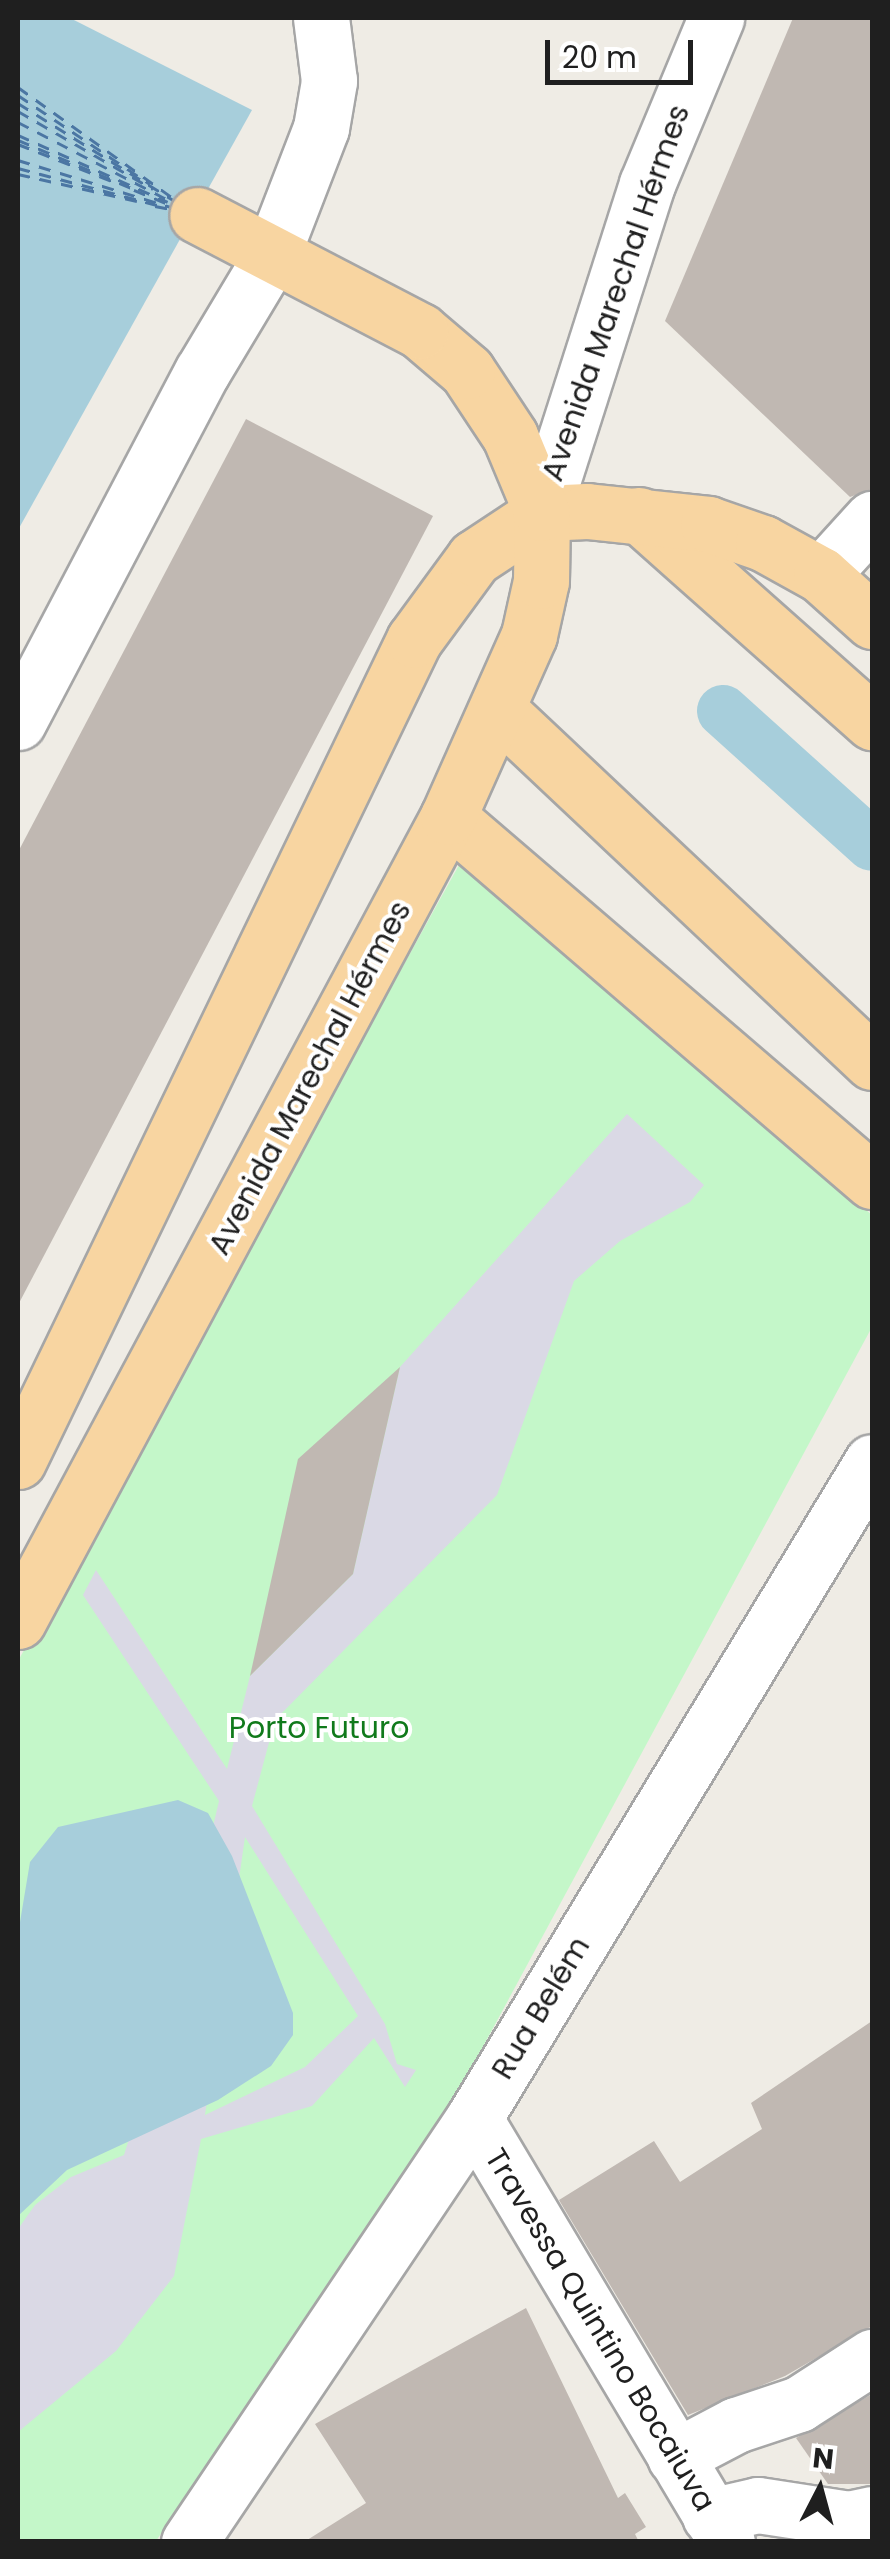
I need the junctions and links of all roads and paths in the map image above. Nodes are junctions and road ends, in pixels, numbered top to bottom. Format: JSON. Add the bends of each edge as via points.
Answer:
{"nodes":[{"id":1,"x":321,"y":18,"type":"edge"},
{"id":2,"x":716,"y":18,"type":"edge"},
{"id":3,"x":197,"y":215,"type":"dead end"},
{"id":4,"x":272,"y":256,"type":"junction"},
{"id":5,"x":542,"y":514,"type":"junction"},
{"id":6,"x":639,"y":514,"type":"junction"},
{"id":7,"x":872,"y":519,"type":"edge"},
{"id":8,"x":821,"y":575,"type":"junction"},
{"id":9,"x":872,"y":621,"type":"edge"},
{"id":10,"x":497,"y":710,"type":"junction"},
{"id":11,"x":18,"y":722,"type":"edge"},
{"id":12,"x":872,"y":722,"type":"edge"},
{"id":13,"x":448,"y":817,"type":"junction"},
{"id":14,"x":872,"y":1062,"type":"edge"},
{"id":15,"x":872,"y":1180,"type":"edge"},
{"id":16,"x":19,"y":1457,"type":"edge"},
{"id":17,"x":872,"y":1462,"type":"edge"},
{"id":18,"x":90,"y":1494,"type":"junction"},
{"id":19,"x":18,"y":1621,"type":"edge"},
{"id":20,"x":474,"y":2118,"type":"junction"},
{"id":21,"x":872,"y":2358,"type":"edge"},
{"id":22,"x":675,"y":2456,"type":"junction"},
{"id":23,"x":872,"y":2514,"type":"edge"},
{"id":24,"x":718,"y":2528,"type":"edge"},
{"id":25,"x":189,"y":2542,"type":"edge"}],
"edges":[{"from":1,"to":4,"type":"street","via":[[330,80],[321,128]]},
{"from":2,"to":5,"type":"street","name":"Avenida Marechal Hérmes","via":[[647,184]]},
{"from":3,"to":4,"type":"main road"},
{"from":4,"to":5,"type":"main road","via":[[420,330],[467,371],[510,436]]},
{"from":4,"to":11,"type":"street","via":[[202,372]]},
{"from":5,"to":6,"type":"main road","name":"Avenida Marechal Hérmes"},
{"from":5,"to":10,"type":"main road","name":"Avenida Marechal Hérmes","via":[[537,599]]},
{"from":5,"to":16,"type":"main road","name":"Avenida Marechal Hérmes","via":[[474,558],[414,640]]},
{"from":6,"to":8,"type":"main road","name":"Avenida Marechal Hérmes","via":[[708,524],[763,543]]},
{"from":6,"to":12,"type":"main road"},
{"from":7,"to":8,"type":"street"},
{"from":8,"to":9,"type":"main road","name":"Avenida Marechal Hérmes"},
{"from":10,"to":13,"type":"main road","name":"Avenida Marechal Hérmes"},
{"from":10,"to":14,"type":"main road"},
{"from":13,"to":15,"type":"main road"},
{"from":13,"to":18,"type":"main road","name":"Avenida Marechal Hérmes"},
{"from":16,"to":18,"type":"main road"},
{"from":17,"to":20,"type":"street","name":"Rua Belém"},
{"from":18,"to":19,"type":"main road","name":"Avenida Marechal Hérmes"},
{"from":20,"to":22,"type":"street","name":"Travessa Quintino Bocaiuva"},
{"from":20,"to":25,"type":"street","name":"Rua Belém"},
{"from":21,"to":22,"type":"street","via":[[798,2404]]},
{"from":22,"to":24,"type":"street","name":"Travessa Quintino Bocaiuva"},
{"from":23,"to":24,"type":"street","via":[[834,2518],[758,2505]]}]}
